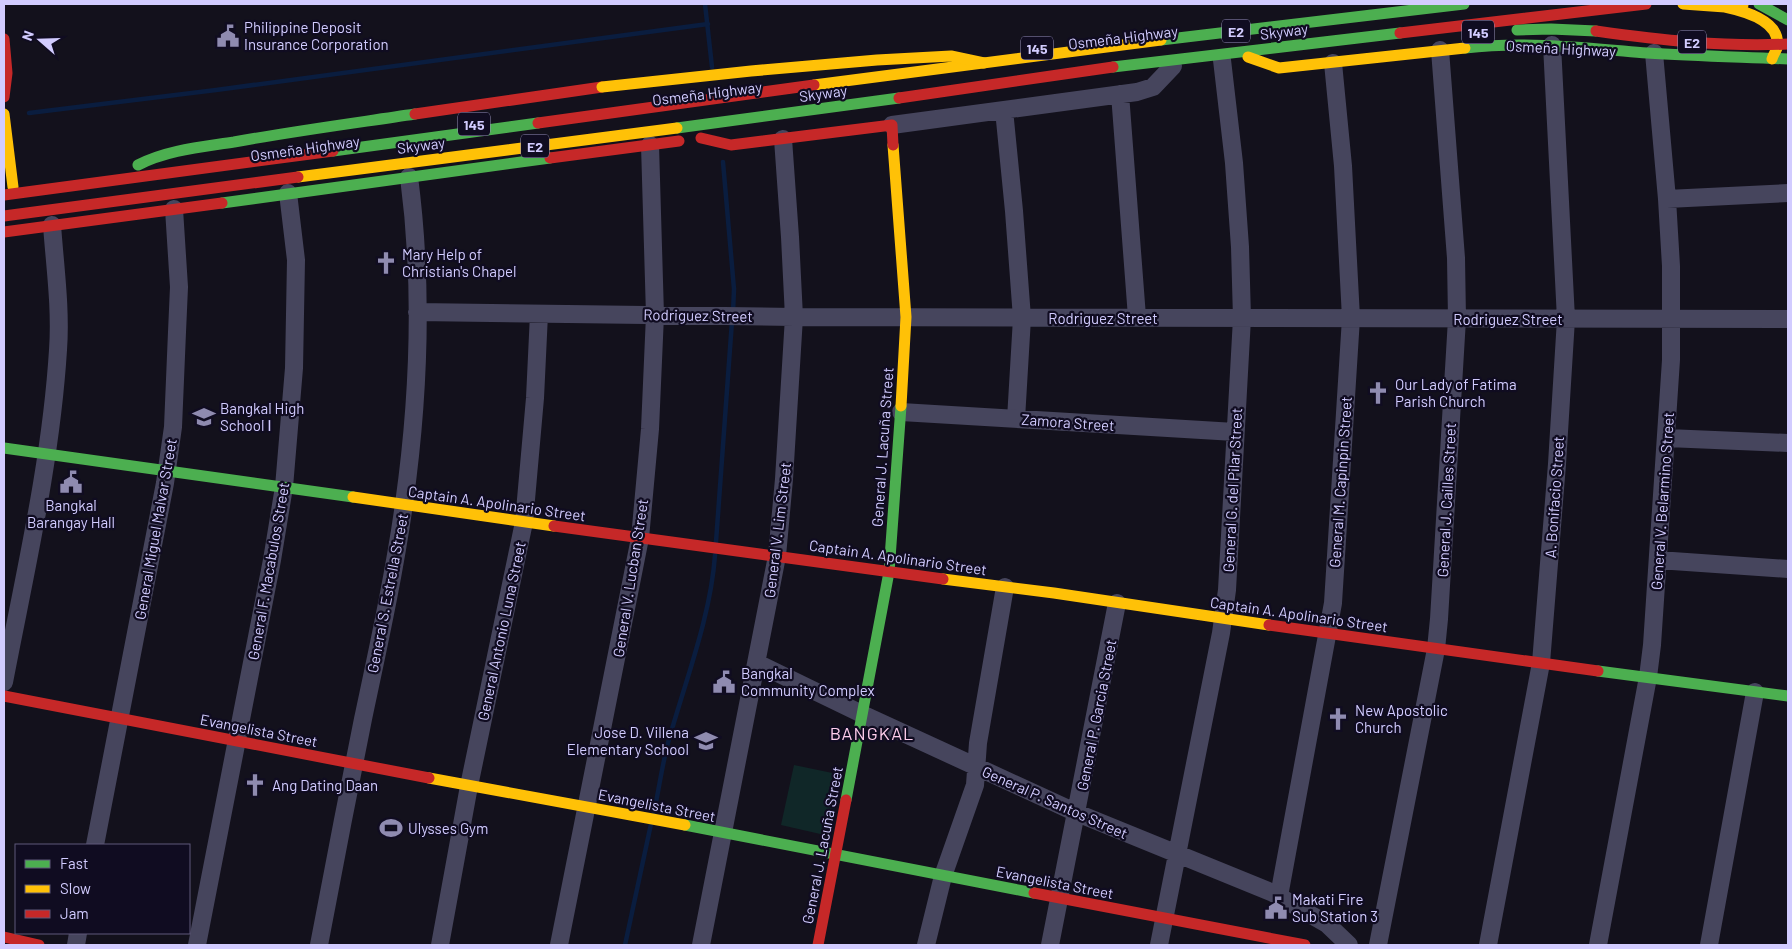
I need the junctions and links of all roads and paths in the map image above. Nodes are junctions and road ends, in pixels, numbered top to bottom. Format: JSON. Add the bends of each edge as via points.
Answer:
{"nodes":[{"id":1,"x":1373,"y":4,"type":"edge"},
{"id":2,"x":1410,"y":4,"type":"edge"},
{"id":3,"x":1464,"y":4,"type":"edge"},
{"id":4,"x":1646,"y":4,"type":"edge"},
{"id":5,"x":1683,"y":4,"type":"edge"},
{"id":6,"x":1754,"y":4,"type":"edge"},
{"id":7,"x":1759,"y":4,"type":"edge"},
{"id":8,"x":1725,"y":7,"type":"junction"},
{"id":9,"x":1330,"y":12,"type":"junction"},
{"id":10,"x":1788,"y":20,"type":"edge"},
{"id":11,"x":1596,"y":31,"type":"joint"},
{"id":12,"x":4,"y":39,"type":"edge"},
{"id":13,"x":1788,"y":44,"type":"edge"},
{"id":14,"x":1552,"y":45,"type":"junction"},
{"id":15,"x":1440,"y":50,"type":"junction"},
{"id":16,"x":1654,"y":53,"type":"junction"},
{"id":17,"x":1248,"y":57,"type":"junction"},
{"id":18,"x":1772,"y":59,"type":"junction"},
{"id":19,"x":1222,"y":60,"type":"junction"},
{"id":20,"x":1788,"y":60,"type":"edge"},
{"id":21,"x":984,"y":63,"type":"junction"},
{"id":22,"x":1333,"y":63,"type":"junction"},
{"id":23,"x":1173,"y":66,"type":"junction"},
{"id":24,"x":4,"y":90,"type":"edge"},
{"id":25,"x":1120,"y":94,"type":"junction"},
{"id":26,"x":1004,"y":110,"type":"junction"},
{"id":27,"x":4,"y":114,"type":"edge"},
{"id":28,"x":892,"y":125,"type":"junction"},
{"id":29,"x":701,"y":138,"type":"junction"},
{"id":30,"x":783,"y":140,"type":"junction"},
{"id":31,"x":650,"y":145,"type":"junction"},
{"id":32,"x":123,"y":172,"type":"junction"},
{"id":33,"x":409,"y":177,"type":"junction"},
{"id":34,"x":8,"y":187,"type":"edge"},
{"id":35,"x":288,"y":193,"type":"junction"},
{"id":36,"x":1788,"y":194,"type":"edge"},
{"id":37,"x":4,"y":195,"type":"edge"},
{"id":38,"x":1667,"y":199,"type":"junction"},
{"id":39,"x":174,"y":209,"type":"junction"},
{"id":40,"x":4,"y":216,"type":"edge"},
{"id":41,"x":52,"y":226,"type":"junction"},
{"id":42,"x":4,"y":232,"type":"edge"},
{"id":43,"x":417,"y":312,"type":"junction"},
{"id":44,"x":539,"y":314,"type":"junction"},
{"id":45,"x":655,"y":314,"type":"junction"},
{"id":46,"x":794,"y":317,"type":"junction"},
{"id":47,"x":906,"y":318,"type":"junction"},
{"id":48,"x":1022,"y":318,"type":"junction"},
{"id":49,"x":1136,"y":318,"type":"junction"},
{"id":50,"x":1242,"y":318,"type":"junction"},
{"id":51,"x":1351,"y":318,"type":"junction"},
{"id":52,"x":1788,"y":318,"type":"edge"},
{"id":53,"x":1457,"y":319,"type":"junction"},
{"id":54,"x":1566,"y":319,"type":"junction"},
{"id":55,"x":1671,"y":320,"type":"junction"},
{"id":56,"x":901,"y":412,"type":"junction"},
{"id":57,"x":1016,"y":419,"type":"junction"},
{"id":58,"x":1236,"y":432,"type":"junction"},
{"id":59,"x":1667,"y":438,"type":"junction"},
{"id":60,"x":1788,"y":443,"type":"edge"},
{"id":61,"x":4,"y":448,"type":"edge"},
{"id":62,"x":48,"y":454,"type":"junction"},
{"id":63,"x":166,"y":471,"type":"junction"},
{"id":64,"x":284,"y":487,"type":"junction"},
{"id":65,"x":404,"y":505,"type":"junction"},
{"id":66,"x":524,"y":522,"type":"junction"},
{"id":67,"x":640,"y":538,"type":"junction"},
{"id":68,"x":777,"y":556,"type":"junction"},
{"id":69,"x":1658,"y":560,"type":"junction"},
{"id":70,"x":1788,"y":569,"type":"edge"},
{"id":71,"x":889,"y":572,"type":"junction"},
{"id":72,"x":1005,"y":587,"type":"junction"},
{"id":73,"x":1117,"y":603,"type":"junction"},
{"id":74,"x":1224,"y":618,"type":"junction"},
{"id":75,"x":1328,"y":633,"type":"junction"},
{"id":76,"x":1436,"y":649,"type":"junction"},
{"id":77,"x":757,"y":663,"type":"junction"},
{"id":78,"x":1541,"y":663,"type":"junction"},
{"id":79,"x":1648,"y":677,"type":"junction"},
{"id":80,"x":4,"y":682,"type":"edge"},
{"id":81,"x":1755,"y":692,"type":"junction"},
{"id":82,"x":4,"y":696,"type":"edge"},
{"id":83,"x":1788,"y":696,"type":"edge"},
{"id":84,"x":862,"y":714,"type":"junction"},
{"id":85,"x":120,"y":718,"type":"junction"},
{"id":86,"x":237,"y":740,"type":"junction"},
{"id":87,"x":354,"y":763,"type":"junction"},
{"id":88,"x":975,"y":767,"type":"junction"},
{"id":89,"x":469,"y":786,"type":"junction"},
{"id":90,"x":586,"y":808,"type":"junction"},
{"id":91,"x":1077,"y":813,"type":"junction"},
{"id":92,"x":722,"y":833,"type":"junction"},
{"id":93,"x":95,"y":844,"type":"edge"},
{"id":94,"x":836,"y":855,"type":"junction"},
{"id":95,"x":1177,"y":855,"type":"junction"},
{"id":96,"x":943,"y":876,"type":"junction"},
{"id":97,"x":1279,"y":896,"type":"junction"},
{"id":98,"x":1059,"y":898,"type":"junction"},
{"id":99,"x":1164,"y":920,"type":"junction"},
{"id":100,"x":4,"y":937,"type":"edge"},
{"id":101,"x":1268,"y":942,"type":"edge"},
{"id":102,"x":39,"y":945,"type":"edge"},
{"id":103,"x":197,"y":945,"type":"edge"},
{"id":104,"x":319,"y":945,"type":"edge"},
{"id":105,"x":440,"y":945,"type":"edge"},
{"id":106,"x":559,"y":945,"type":"edge"},
{"id":107,"x":701,"y":945,"type":"edge"},
{"id":108,"x":818,"y":945,"type":"edge"},
{"id":109,"x":926,"y":945,"type":"edge"},
{"id":110,"x":1050,"y":945,"type":"edge"},
{"id":111,"x":1159,"y":945,"type":"edge"},
{"id":112,"x":1305,"y":945,"type":"edge"},
{"id":113,"x":1349,"y":945,"type":"edge"},
{"id":114,"x":1378,"y":945,"type":"edge"},
{"id":115,"x":1488,"y":945,"type":"edge"},
{"id":116,"x":1598,"y":945,"type":"edge"},
{"id":117,"x":1709,"y":945,"type":"edge"}],
"edges":[{"from":1,"to":9,"type":"main road"},
{"from":2,"to":9,"type":"main road","name":"Osmeña Highway","number":"145"},
{"from":3,"to":21,"type":"main road","name":"Skyway","number":"E2"},
{"from":4,"to":40,"type":"main road","name":"Skyway","number":"E2","via":[[1118,66],[757,118]]},
{"from":5,"to":8,"type":"main road"},
{"from":6,"to":8,"type":"main road"},
{"from":7,"to":10,"type":"main road"},
{"from":8,"to":18,"type":"main road","via":[[1747,11],[1767,20],[1777,31],[1780,43]]},
{"from":9,"to":32,"type":"main road","name":"Osmeña Highway","number":"145","via":[[1062,45]]},
{"from":11,"to":13,"type":"main road","name":"Osmeña Highway","number":"E2","bridge":true,"via":[[1671,40]]},
{"from":11,"to":17,"type":"main road","name":"Osmeña Highway","number":"145","via":[[1551,29],[1434,35]]},
{"from":12,"to":24,"type":"main road","via":[[7,72]]},
{"from":14,"to":15,"type":"main road","name":"Osmeña Highway","via":[[1490,45]]},
{"from":14,"to":16,"type":"main road","name":"Osmeña Highway"},
{"from":14,"to":54,"type":"street","name":"A. Bonifacio Street"},
{"from":15,"to":22,"type":"main road","name":"Osmeña Highway"},
{"from":15,"to":53,"type":"street","name":"General J. Cailles Street","via":[[1456,258]]},
{"from":16,"to":18,"type":"main road","name":"Osmeña Highway"},
{"from":16,"to":38,"type":"street","name":"General V. Belarmino Street"},
{"from":17,"to":19,"type":"main road","name":"Osmeña Highway","number":"145"},
{"from":17,"to":22,"type":"main road","name":"Osmeña Highway","via":[[1279,68]]},
{"from":18,"to":20,"type":"main road","name":"Osmeña Highway"},
{"from":19,"to":23,"type":"main road","name":"Osmeña Highway","number":"145"},
{"from":19,"to":50,"type":"street","name":"General G. del Pilar Street","via":[[1234,163]]},
{"from":21,"to":32,"type":"main road","bridge":true,"via":[[951,56],[877,60],[602,87],[206,146],[148,160]]},
{"from":21,"to":37,"type":"main road","name":"Skyway","number":"E2"},
{"from":22,"to":51,"type":"street","name":"General M. Capinpin Street","via":[[1343,166]]},
{"from":23,"to":25,"type":"street","name":"Osmeña Highway","via":[[1153,88]]},
{"from":23,"to":29,"type":"main road","name":"Osmeña Highway","number":"145","via":[[735,125]]},
{"from":25,"to":26,"type":"street","name":"Osmeña Highway"},
{"from":25,"to":49,"type":"street"},
{"from":26,"to":28,"type":"street","name":"Osmeña Highway"},
{"from":26,"to":48,"type":"street"},
{"from":27,"to":34,"type":"main road"},
{"from":28,"to":30,"type":"main road","name":"Osmeña Highway"},
{"from":28,"to":47,"type":"main road","name":"General J. Lacuña Street"},
{"from":29,"to":30,"type":"main road","name":"Osmeña Highway","via":[[731,145]]},
{"from":29,"to":31,"type":"main road","name":"Osmeña Highway","number":"145"},
{"from":30,"to":46,"type":"street","name":"General V. Lim Street"},
{"from":31,"to":33,"type":"main road","name":"Osmeña Highway","number":"145"},
{"from":31,"to":45,"type":"street","name":"General V. Lucban Street"},
{"from":32,"to":34,"type":"main road","name":"Osmeña Highway","number":"145"},
{"from":33,"to":35,"type":"main road","name":"Osmeña Highway","number":"145"},
{"from":33,"to":43,"type":"street","name":"General S. Estrella Street","via":[[417,256]]},
{"from":35,"to":39,"type":"main road","name":"Osmeña Highway","number":"145"},
{"from":35,"to":64,"type":"street","name":"General F. Macabulos Street","via":[[296,260],[294,368]]},
{"from":36,"to":38,"type":"street"},
{"from":38,"to":55,"type":"street","name":"General V. Belarmino Street"},
{"from":39,"to":41,"type":"main road","name":"Osmeña Highway","number":"145"},
{"from":39,"to":63,"type":"street","name":"General Miguel Malvar Street","via":[[177,332],[172,427]]},
{"from":41,"to":42,"type":"main road","name":"Osmeña Highway","number":"145"},
{"from":41,"to":62,"type":"street","via":[[58,348]]},
{"from":43,"to":44,"type":"street","name":"Rodriguez Street"},
{"from":43,"to":65,"type":"street","name":"General S. Estrella Street","via":[[412,436]]},
{"from":44,"to":45,"type":"street","name":"Rodriguez Street"},
{"from":44,"to":66,"type":"street","name":"General Antonio Luna Street","via":[[536,398]]},
{"from":45,"to":46,"type":"street","name":"Rodriguez Street"},
{"from":45,"to":67,"type":"street","name":"General V. Lucban Street","via":[[650,429]]},
{"from":46,"to":47,"type":"street","name":"Rodriguez Street"},
{"from":46,"to":68,"type":"street","name":"General V. Lim Street"},
{"from":47,"to":48,"type":"street","name":"Rodriguez Street"},
{"from":47,"to":56,"type":"main road","name":"General J. Lacuña Street"},
{"from":48,"to":49,"type":"street","name":"Rodriguez Street"},
{"from":48,"to":57,"type":"street"},
{"from":49,"to":50,"type":"street","name":"Rodriguez Street"},
{"from":50,"to":51,"type":"street","name":"Rodriguez Street"},
{"from":50,"to":58,"type":"street","name":"General G. del Pilar Street"},
{"from":51,"to":53,"type":"street","name":"Rodriguez Street"},
{"from":51,"to":75,"type":"street","name":"General M. Capinpin Street","via":[[1333,603]]},
{"from":52,"to":55,"type":"street","name":"Rodriguez Street"},
{"from":53,"to":54,"type":"street","name":"Rodriguez Street"},
{"from":53,"to":76,"type":"street","name":"General J. Cailles Street"},
{"from":54,"to":55,"type":"street","name":"Rodriguez Street"},
{"from":54,"to":78,"type":"street","name":"A. Bonifacio Street"},
{"from":55,"to":59,"type":"street","name":"General V. Belarmino Street"},
{"from":56,"to":57,"type":"street","name":"Zamora Street"},
{"from":56,"to":71,"type":"main road","name":"General J. Lacuña Street"},
{"from":57,"to":58,"type":"street","name":"Zamora Street"},
{"from":58,"to":74,"type":"street","name":"General G. del Pilar Street"},
{"from":59,"to":60,"type":"street"},
{"from":59,"to":69,"type":"street","name":"General V. Belarmino Street"},
{"from":61,"to":62,"type":"main road","name":"Captain A. Apolinario Street"},
{"from":62,"to":63,"type":"main road","name":"Captain A. Apolinario Street"},
{"from":62,"to":80,"type":"street"},
{"from":63,"to":64,"type":"main road","name":"Captain A. Apolinario Street"},
{"from":63,"to":85,"type":"street","name":"General Miguel Malvar Street"},
{"from":64,"to":65,"type":"main road","name":"Captain A. Apolinario Street"},
{"from":64,"to":86,"type":"street","name":"General F. Macabulos Street"},
{"from":65,"to":66,"type":"main road","name":"Captain A. Apolinario Street"},
{"from":65,"to":87,"type":"street","name":"General S. Estrella Street"},
{"from":66,"to":67,"type":"main road","name":"Captain A. Apolinario Street"},
{"from":66,"to":89,"type":"street","name":"General Antonio Luna Street"},
{"from":67,"to":68,"type":"main road","name":"Captain A. Apolinario Street"},
{"from":67,"to":90,"type":"street","name":"General V. Lucban Street"},
{"from":68,"to":71,"type":"main road","name":"Captain A. Apolinario Street"},
{"from":68,"to":77,"type":"street","name":"General V. Lim Street"},
{"from":69,"to":70,"type":"street"},
{"from":69,"to":79,"type":"street","name":"General V. Belarmino Street"},
{"from":71,"to":72,"type":"main road","name":"Captain A. Apolinario Street"},
{"from":71,"to":84,"type":"main road","name":"General J. Lacuña Street"},
{"from":72,"to":73,"type":"main road","name":"Captain A. Apolinario Street"},
{"from":72,"to":88,"type":"street"},
{"from":73,"to":74,"type":"main road","name":"Captain A. Apolinario Street"},
{"from":73,"to":91,"type":"street","name":"General P. Garcia Street"},
{"from":74,"to":75,"type":"main road","name":"Captain A. Apolinario Street"},
{"from":74,"to":95,"type":"street","name":"General G. del Pilar Street"},
{"from":75,"to":76,"type":"main road","name":"Captain A. Apolinario Street"},
{"from":75,"to":97,"type":"street","name":"General M. Capinpin Street"},
{"from":76,"to":78,"type":"main road","name":"Captain A. Apolinario Street"},
{"from":76,"to":114,"type":"street","name":"General J. Cailles Street"},
{"from":77,"to":84,"type":"street","name":"General P. Santos Street"},
{"from":77,"to":92,"type":"street","name":"General V. Lim Street"},
{"from":78,"to":79,"type":"main road","name":"Captain A. Apolinario Street"},
{"from":78,"to":115,"type":"street","name":"A. Bonifacio Street"},
{"from":79,"to":81,"type":"main road","name":"Captain A. Apolinario Street"},
{"from":79,"to":116,"type":"street","name":"General V. Belarmino Street"},
{"from":81,"to":83,"type":"main road","name":"Captain A. Apolinario Street"},
{"from":81,"to":117,"type":"street"},
{"from":82,"to":85,"type":"main road","name":"Evangelista Street"},
{"from":84,"to":88,"type":"street","name":"General P. Santos Street"},
{"from":84,"to":94,"type":"main road","name":"General J. Lacuña Street"},
{"from":85,"to":86,"type":"main road","name":"Evangelista Street"},
{"from":85,"to":93,"type":"street","name":"General Miguel Malvar Street"},
{"from":86,"to":87,"type":"main road","name":"Evangelista Street"},
{"from":86,"to":103,"type":"street","name":"General F. Macabulos Street"},
{"from":87,"to":89,"type":"main road","name":"Evangelista Street"},
{"from":87,"to":104,"type":"street","name":"General S. Estrella Street"},
{"from":88,"to":91,"type":"street","name":"General P. Santos Street"},
{"from":88,"to":96,"type":"street","via":[[975,785]]},
{"from":89,"to":90,"type":"main road","name":"Evangelista Street"},
{"from":89,"to":105,"type":"street","name":"General Antonio Luna Street"},
{"from":90,"to":92,"type":"main road","name":"Evangelista Street"},
{"from":90,"to":106,"type":"street","name":"General V. Lucban Street"},
{"from":91,"to":95,"type":"street","name":"General P. Santos Street"},
{"from":91,"to":98,"type":"street","name":"General P. Garcia Street"},
{"from":92,"to":94,"type":"main road","name":"Evangelista Street"},
{"from":92,"to":107,"type":"street","name":"General V. Lim Street"},
{"from":94,"to":96,"type":"main road","name":"Evangelista Street"},
{"from":94,"to":108,"type":"main road","name":"General J. Lacuña Street"},
{"from":95,"to":97,"type":"street","name":"General P. Santos Street"},
{"from":95,"to":99,"type":"street","name":"General G. del Pilar Street"},
{"from":96,"to":98,"type":"main road","name":"Evangelista Street"},
{"from":96,"to":109,"type":"street"},
{"from":97,"to":113,"type":"street","name":"General P. Santos Street","via":[[1327,924]]},
{"from":98,"to":99,"type":"main road","name":"Evangelista Street"},
{"from":98,"to":110,"type":"street","name":"General P. Garcia Street"},
{"from":99,"to":101,"type":"main road","name":"Evangelista Street"},
{"from":99,"to":111,"type":"street","name":"General G. del Pilar Street"},
{"from":100,"to":102,"type":"main road"},
{"from":101,"to":112,"type":"main road","name":"Evangelista Street"}]}
